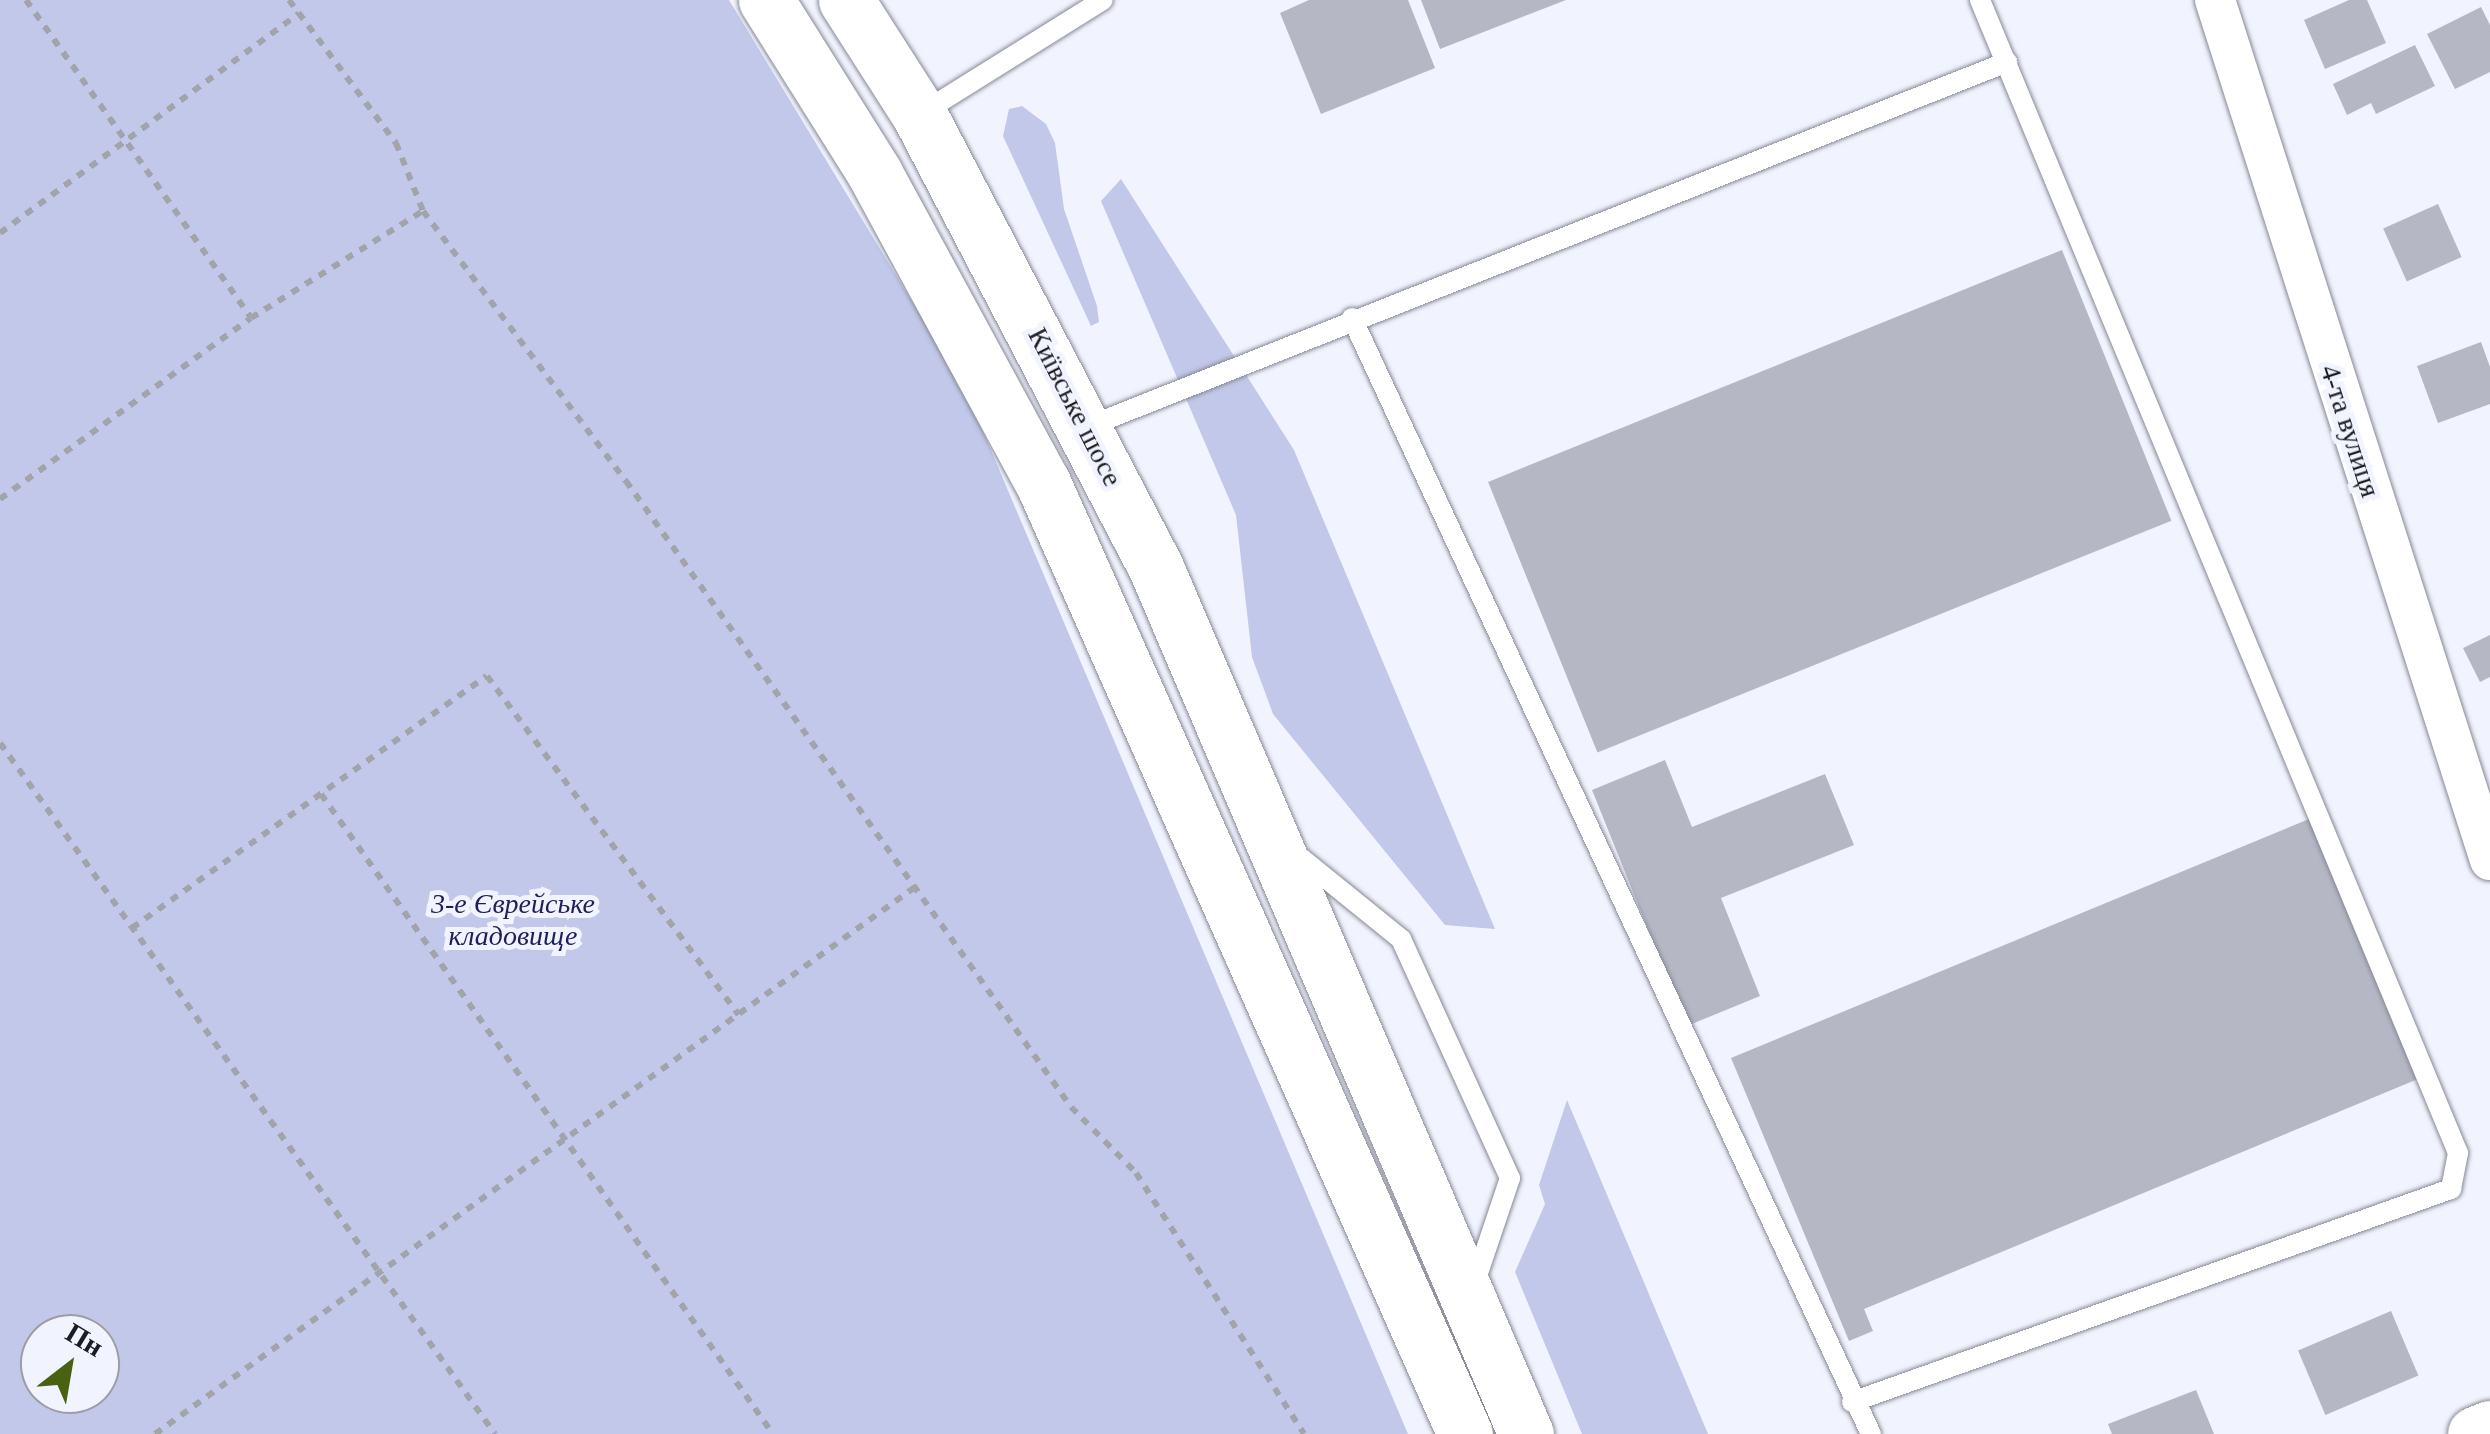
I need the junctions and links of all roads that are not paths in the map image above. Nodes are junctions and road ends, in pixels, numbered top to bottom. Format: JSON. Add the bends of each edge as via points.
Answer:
{"nodes":[{"id":1,"x":766,"y":0,"type":"edge"},
{"id":2,"x":846,"y":0,"type":"edge"},
{"id":3,"x":1102,"y":0,"type":"edge"},
{"id":4,"x":1980,"y":0,"type":"edge"},
{"id":5,"x":2214,"y":0,"type":"edge"},
{"id":6,"x":2007,"y":62,"type":"junction"},
{"id":7,"x":919,"y":114,"type":"junction"},
{"id":8,"x":1352,"y":318,"type":"junction"},
{"id":9,"x":1088,"y":427,"type":"junction"},
{"id":10,"x":1267,"y":831,"type":"junction"},
{"id":11,"x":2490,"y":860,"type":"edge"},
{"id":12,"x":1468,"y":1302,"type":"junction"},
{"id":13,"x":1852,"y":1402,"type":"junction"},
{"id":14,"x":2490,"y":1428,"type":"edge"},
{"id":15,"x":1465,"y":1434,"type":"edge"},
{"id":16,"x":1526,"y":1434,"type":"edge"},
{"id":17,"x":1871,"y":1434,"type":"edge"},
{"id":18,"x":2475,"y":1434,"type":"edge"}],
"edges":[{"from":1,"to":15,"type":"main road","via":[[875,174],[1043,483]]},
{"from":2,"to":7,"type":"main road","name":"Київське шосе"},
{"from":3,"to":7,"type":"lane"},
{"from":4,"to":6,"type":"lane"},
{"from":5,"to":11,"type":"street","name":"4-та вулиця"},
{"from":6,"to":8,"type":"lane"},
{"from":6,"to":13,"type":"lane","via":[[2458,1153],[2451,1189]]},
{"from":7,"to":9,"type":"main road","name":"Київське шосе"},
{"from":8,"to":9,"type":"lane"},
{"from":8,"to":13,"type":"lane"},
{"from":9,"to":10,"type":"main road","name":"Київське шосе","via":[[1156,568]]},
{"from":10,"to":12,"type":"main road","name":"Київське шосе"},
{"from":10,"to":12,"type":"lane","via":[[1401,938],[1510,1178]]},
{"from":12,"to":16,"type":"main road","name":"Київське шосе"},
{"from":13,"to":17,"type":"lane"},
{"from":14,"to":18,"type":"main road"}]}
